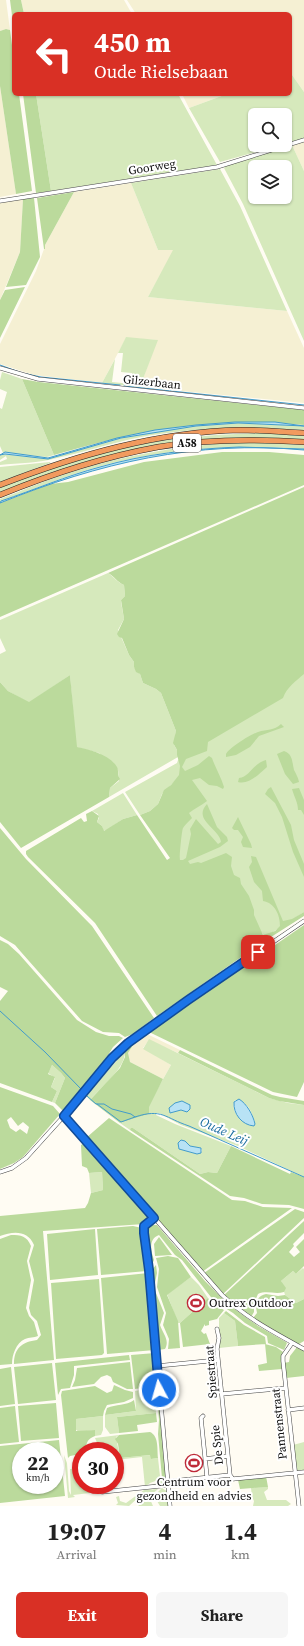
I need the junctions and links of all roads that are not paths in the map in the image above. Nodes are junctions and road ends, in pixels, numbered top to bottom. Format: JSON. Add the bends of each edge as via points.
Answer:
{"nodes":[{"id":1,"x":304,"y":140,"type":"edge"},
{"id":2,"x":0,"y":201,"type":"edge"},
{"id":3,"x":0,"y":368,"type":"edge"},
{"id":4,"x":304,"y":408,"type":"edge"},
{"id":5,"x":304,"y":433,"type":"edge"},
{"id":6,"x":304,"y":442,"type":"edge"},
{"id":7,"x":0,"y":485,"type":"edge"},
{"id":8,"x":0,"y":495,"type":"edge"},
{"id":9,"x":304,"y":921,"type":"edge"},
{"id":10,"x":64,"y":1116,"type":"junction"},
{"id":11,"x":0,"y":1172,"type":"edge"},
{"id":12,"x":154,"y":1218,"type":"junction"},
{"id":13,"x":217,"y":1329,"type":"dead end"},
{"id":14,"x":292,"y":1343,"type":"junction"},
{"id":15,"x":304,"y":1349,"type":"edge"},
{"id":16,"x":218,"y":1360,"type":"junction"},
{"id":17,"x":157,"y":1366,"type":"junction"},
{"id":18,"x":286,"y":1388,"type":"junction"},
{"id":19,"x":222,"y":1394,"type":"junction"},
{"id":20,"x":304,"y":1408,"type":"edge"},
{"id":21,"x":288,"y":1410,"type":"junction"},
{"id":22,"x":224,"y":1413,"type":"joint"},
{"id":23,"x":203,"y":1416,"type":"dead end"},
{"id":24,"x":228,"y":1456,"type":"junction"},
{"id":25,"x":205,"y":1459,"type":"junction"},
{"id":26,"x":304,"y":1472,"type":"edge"},
{"id":27,"x":295,"y":1473,"type":"junction"},
{"id":28,"x":230,"y":1475,"type":"junction"},
{"id":29,"x":207,"y":1477,"type":"junction"},
{"id":30,"x":169,"y":1484,"type":"junction"},
{"id":31,"x":124,"y":1489,"type":"edge"},
{"id":32,"x":170,"y":1506,"type":"edge"},
{"id":33,"x":299,"y":1506,"type":"edge"}],
"edges":[{"from":1,"to":2,"type":"street","name":"Goorweg","via":[[217,167]]},
{"from":3,"to":4,"type":"street","name":"Gilzerbaan","via":[[38,379]]},
{"from":5,"to":7,"type":"highway","number":"A58","via":[[227,431],[176,436],[75,458]]},
{"from":6,"to":8,"type":"highway","number":"A58","via":[[240,440],[159,447],[82,465]]},
{"from":9,"to":10,"type":"street","via":[[127,1042]]},
{"from":10,"to":11,"type":"street","via":[[26,1158],[12,1168]]},
{"from":10,"to":12,"type":"street"},
{"from":12,"to":14,"type":"street","via":[[226,1300]]},
{"from":12,"to":17,"type":"street","via":[[144,1226],[144,1230]]},
{"from":13,"to":16,"type":"street","name":"Spiestraat"},
{"from":14,"to":15,"type":"street"},
{"from":14,"to":18,"type":"street","name":"Pannenstraat","via":[[284,1356]]},
{"from":16,"to":17,"type":"street"},
{"from":16,"to":19,"type":"street","name":"Spiestraat"},
{"from":17,"to":30,"type":"street"},
{"from":18,"to":19,"type":"street"},
{"from":18,"to":21,"type":"street","name":"Pannenstraat"},
{"from":19,"to":22,"type":"street","name":"Spiestraat"},
{"from":20,"to":21,"type":"street"},
{"from":21,"to":27,"type":"street","name":"Pannenstraat"},
{"from":22,"to":24,"type":"street","name":"De Spie"},
{"from":23,"to":25,"type":"street"},
{"from":24,"to":25,"type":"street"},
{"from":24,"to":28,"type":"street","name":"De Spie"},
{"from":25,"to":29,"type":"street"},
{"from":26,"to":27,"type":"street"},
{"from":27,"to":28,"type":"street","via":[[233,1479]]},
{"from":27,"to":33,"type":"street","name":"Pannenstraat"},
{"from":28,"to":29,"type":"street"},
{"from":29,"to":30,"type":"street","via":[[173,1481]]},
{"from":30,"to":31,"type":"street"},
{"from":30,"to":32,"type":"street"}]}
